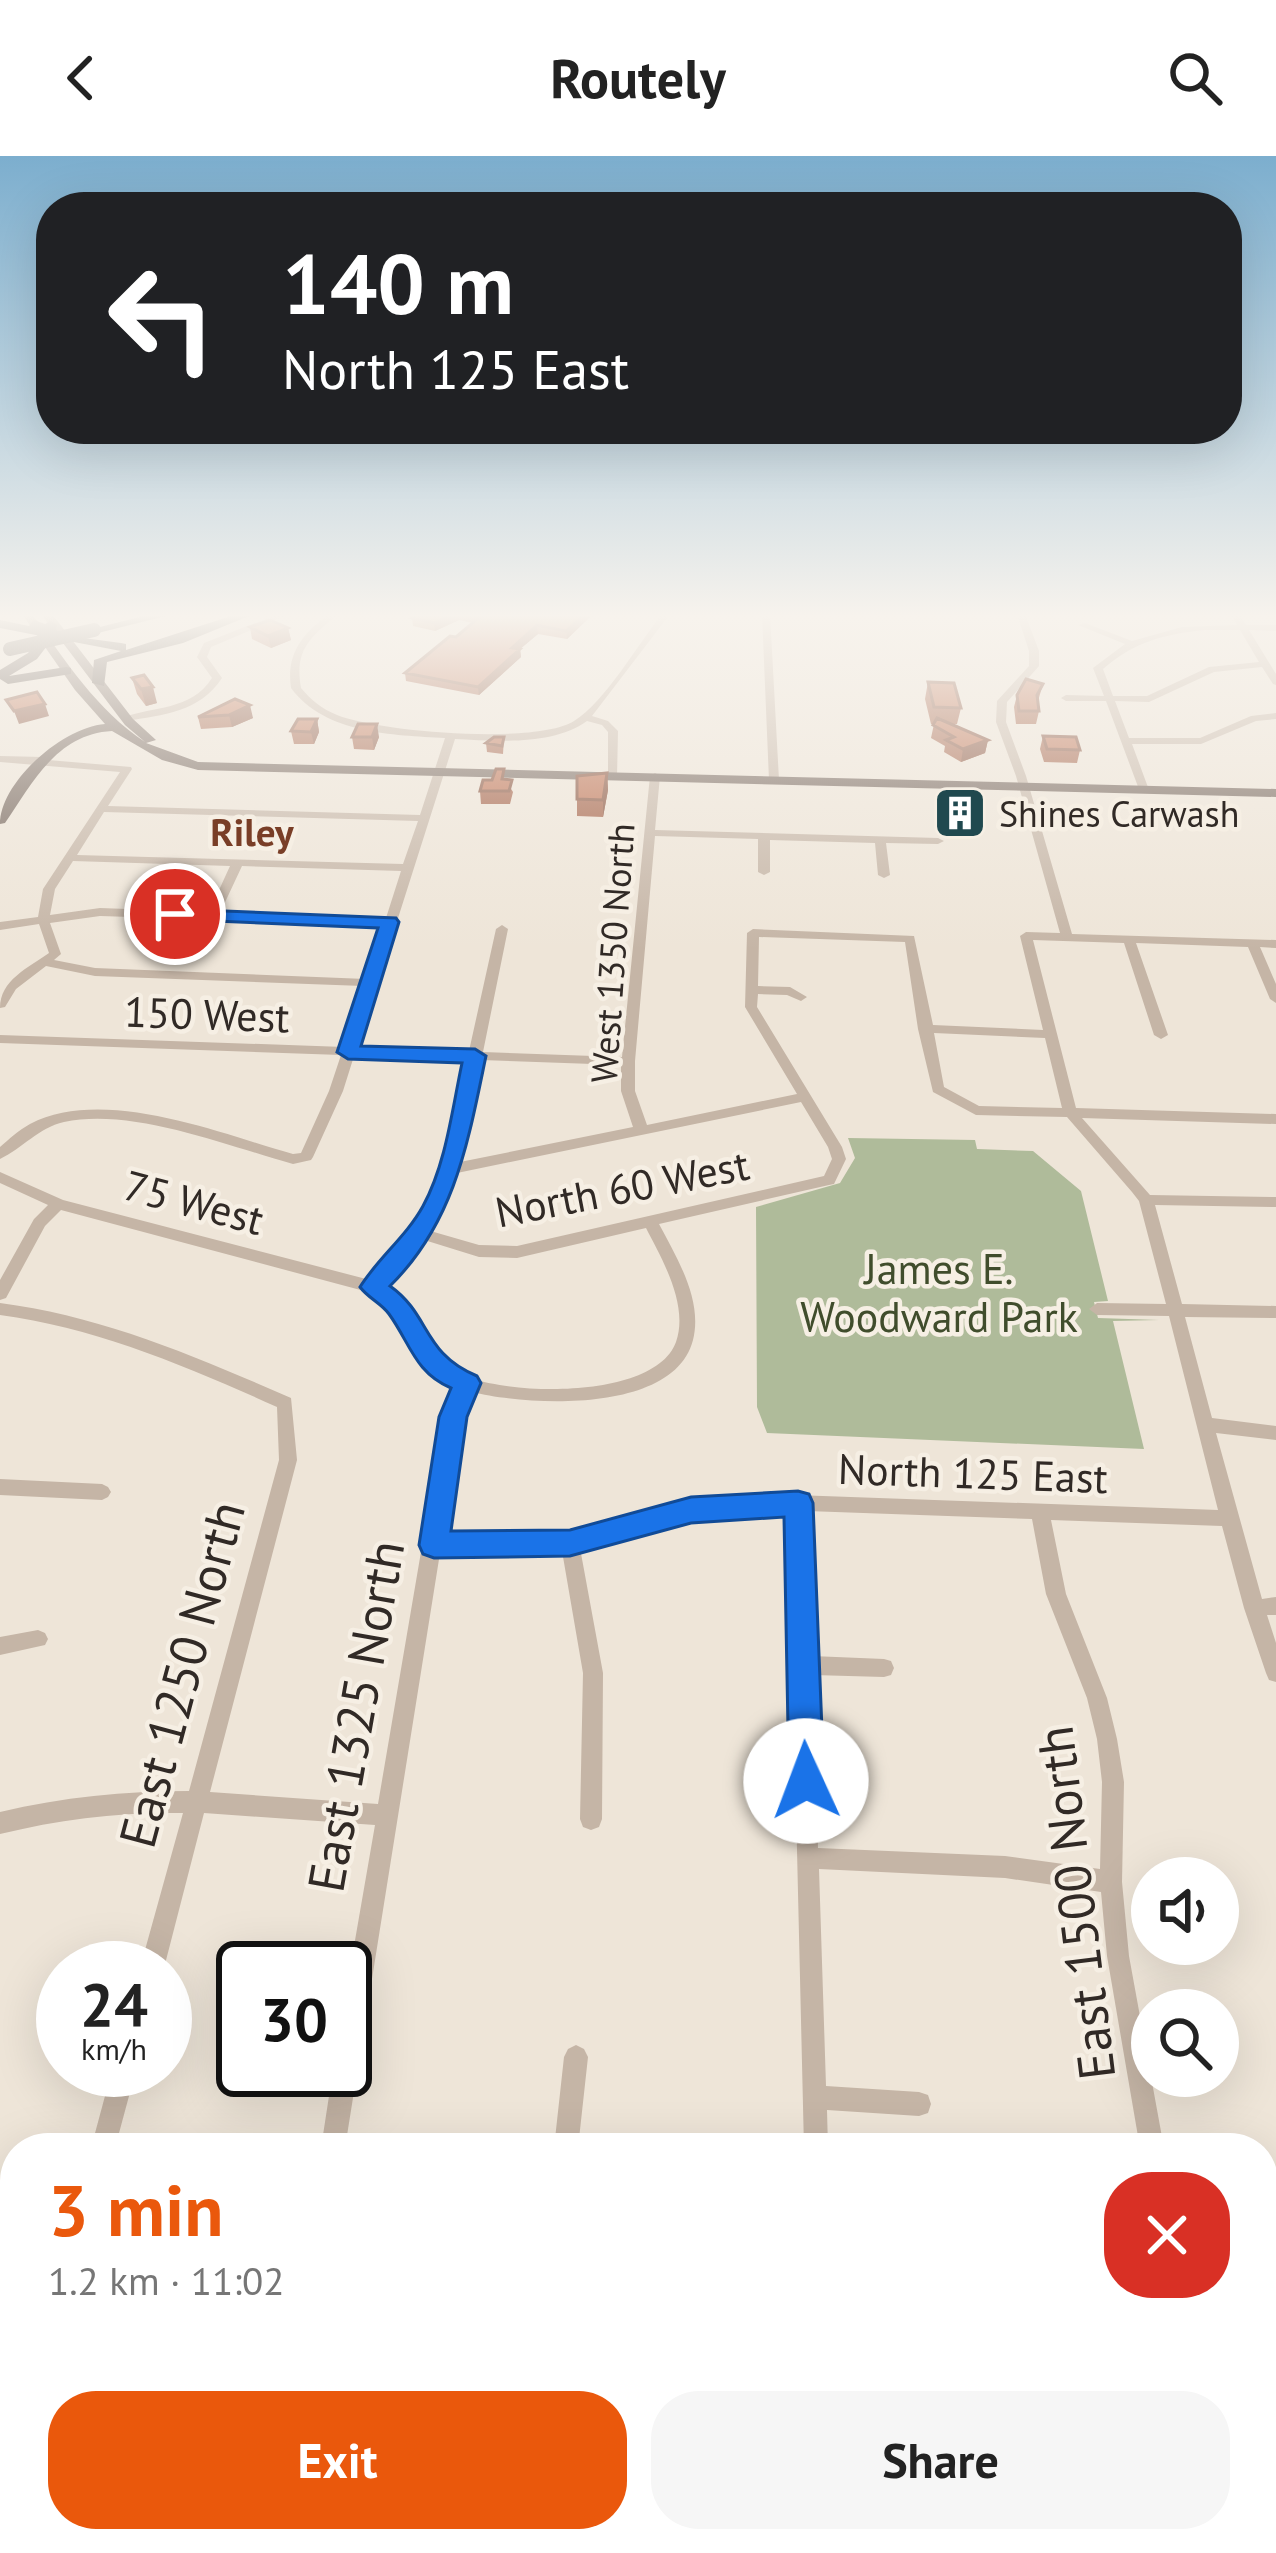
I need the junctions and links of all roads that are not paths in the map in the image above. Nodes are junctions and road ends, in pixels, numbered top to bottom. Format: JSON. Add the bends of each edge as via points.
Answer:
{"nodes":[{"id":1,"x":105,"y":726,"type":"edge"},
{"id":2,"x":119,"y":726,"type":"edge"},
{"id":3,"x":121,"y":726,"type":"edge"},
{"id":4,"x":361,"y":726,"type":"edge"},
{"id":5,"x":574,"y":726,"type":"edge"},
{"id":6,"x":608,"y":726,"type":"edge"},
{"id":7,"x":772,"y":726,"type":"edge"},
{"id":8,"x":1005,"y":726,"type":"edge"},
{"id":9,"x":1118,"y":726,"type":"edge"},
{"id":10,"x":1236,"y":726,"type":"edge"},
{"id":11,"x":451,"y":734,"type":"junction"},
{"id":12,"x":1124,"y":741,"type":"junction"},
{"id":13,"x":152,"y":754,"type":"junction"},
{"id":14,"x":0,"y":759,"type":"edge"},
{"id":15,"x":267,"y":761,"type":"junction"},
{"id":16,"x":42,"y":762,"type":"junction"},
{"id":17,"x":333,"y":768,"type":"junction"},
{"id":18,"x":438,"y":770,"type":"junction"},
{"id":19,"x":613,"y":775,"type":"junction"},
{"id":20,"x":655,"y":776,"type":"junction"},
{"id":21,"x":774,"y":780,"type":"junction"},
{"id":22,"x":1024,"y":786,"type":"junction"},
{"id":23,"x":1144,"y":790,"type":"junction"},
{"id":24,"x":1276,"y":793,"type":"edge"},
{"id":25,"x":189,"y":796,"type":"dead end"},
{"id":26,"x":102,"y":809,"type":"junction"},
{"id":27,"x":180,"y":812,"type":"junction"},
{"id":28,"x":424,"y":818,"type":"junction"},
{"id":29,"x":0,"y":820,"type":"edge"},
{"id":30,"x":651,"y":833,"type":"junction"},
{"id":31,"x":764,"y":836,"type":"junction"},
{"id":32,"x":880,"y":839,"type":"junction"},
{"id":33,"x":938,"y":841,"type":"dead end"},
{"id":34,"x":69,"y":858,"type":"junction"},
{"id":35,"x":238,"y":862,"type":"junction"},
{"id":36,"x":407,"y":868,"type":"junction"},
{"id":37,"x":764,"y":872,"type":"dead end"},
{"id":38,"x":884,"y":875,"type":"dead end"},
{"id":39,"x":213,"y":916,"type":"junction"},
{"id":40,"x":43,"y":920,"type":"junction"},
{"id":41,"x":389,"y":922,"type":"junction"},
{"id":42,"x":0,"y":926,"type":"edge"},
{"id":43,"x":502,"y":929,"type":"dead end"},
{"id":44,"x":1067,"y":937,"type":"junction"},
{"id":45,"x":1129,"y":939,"type":"junction"},
{"id":46,"x":1252,"y":943,"type":"junction"},
{"id":47,"x":1276,"y":944,"type":"edge"},
{"id":48,"x":48,"y":963,"type":"junction"},
{"id":49,"x":370,"y":983,"type":"junction"},
{"id":50,"x":752,"y":989,"type":"junction"},
{"id":51,"x":801,"y":997,"type":"dead end"},
{"id":52,"x":1276,"y":999,"type":"edge"},
{"id":53,"x":0,"y":1004,"type":"edge"},
{"id":54,"x":925,"y":1029,"type":"junction"},
{"id":55,"x":1050,"y":1034,"type":"junction"},
{"id":56,"x":1161,"y":1035,"type":"dead end"},
{"id":57,"x":0,"y":1039,"type":"edge"},
{"id":58,"x":348,"y":1052,"type":"junction"},
{"id":59,"x":475,"y":1056,"type":"junction"},
{"id":60,"x":628,"y":1061,"type":"junction"},
{"id":61,"x":806,"y":1097,"type":"junction"},
{"id":62,"x":1070,"y":1112,"type":"junction"},
{"id":63,"x":1276,"y":1118,"type":"edge"},
{"id":64,"x":642,"y":1132,"type":"junction"},
{"id":65,"x":0,"y":1154,"type":"edge"},
{"id":66,"x":451,"y":1168,"type":"junction"},
{"id":67,"x":0,"y":1177,"type":"edge"},
{"id":68,"x":1146,"y":1200,"type":"junction"},
{"id":69,"x":1276,"y":1202,"type":"edge"},
{"id":70,"x":58,"y":1204,"type":"junction"},
{"id":71,"x":651,"y":1223,"type":"junction"},
{"id":72,"x":418,"y":1233,"type":"junction"},
{"id":73,"x":373,"y":1287,"type":"junction"},
{"id":74,"x":0,"y":1294,"type":"edge"},
{"id":75,"x":0,"y":1309,"type":"edge"},
{"id":76,"x":1097,"y":1309,"type":"dead end"},
{"id":77,"x":1173,"y":1310,"type":"junction"},
{"id":78,"x":1276,"y":1312,"type":"edge"},
{"id":79,"x":467,"y":1383,"type":"junction"},
{"id":80,"x":1208,"y":1425,"type":"junction"},
{"id":81,"x":1276,"y":1433,"type":"edge"},
{"id":82,"x":0,"y":1487,"type":"edge"},
{"id":83,"x":102,"y":1492,"type":"dead end"},
{"id":84,"x":798,"y":1503,"type":"junction"},
{"id":85,"x":1040,"y":1511,"type":"junction"},
{"id":86,"x":1227,"y":1518,"type":"junction"},
{"id":87,"x":570,"y":1543,"type":"junction"},
{"id":88,"x":434,"y":1545,"type":"junction"},
{"id":89,"x":1276,"y":1606,"type":"edge"},
{"id":90,"x":1253,"y":1608,"type":"junction"},
{"id":91,"x":38,"y":1639,"type":"dead end"},
{"id":92,"x":0,"y":1646,"type":"edge"},
{"id":93,"x":803,"y":1665,"type":"junction"},
{"id":94,"x":884,"y":1669,"type":"dead end"},
{"id":95,"x":1276,"y":1673,"type":"edge"},
{"id":96,"x":195,"y":1804,"type":"junction"},
{"id":97,"x":387,"y":1815,"type":"junction"},
{"id":98,"x":591,"y":1819,"type":"dead end"},
{"id":99,"x":0,"y":1823,"type":"edge"},
{"id":100,"x":808,"y":1858,"type":"junction"},
{"id":101,"x":1111,"y":1882,"type":"junction"},
{"id":102,"x":159,"y":1941,"type":"edge"},
{"id":103,"x":366,"y":1941,"type":"edge"},
{"id":104,"x":575,"y":2057,"type":"dead end"},
{"id":105,"x":117,"y":2097,"type":"edge"},
{"id":106,"x":341,"y":2097,"type":"edge"},
{"id":107,"x":815,"y":2097,"type":"junction"},
{"id":108,"x":919,"y":2104,"type":"dead end"},
{"id":109,"x":107,"y":2133,"type":"edge"},
{"id":110,"x":335,"y":2133,"type":"edge"},
{"id":111,"x":567,"y":2133,"type":"edge"},
{"id":112,"x":816,"y":2133,"type":"edge"},
{"id":113,"x":1149,"y":2133,"type":"edge"}],
"edges":[{"from":1,"to":16,"type":"main road","via":[[66,736]]},
{"from":2,"to":13,"type":"main road"},
{"from":3,"to":15,"type":"main road","via":[[151,746]]},
{"from":4,"to":11,"type":"street"},
{"from":5,"to":11,"type":"street","via":[[543,735]]},
{"from":6,"to":19,"type":"street"},
{"from":7,"to":21,"type":"street"},
{"from":8,"to":22,"type":"street"},
{"from":9,"to":12,"type":"street"},
{"from":10,"to":12,"type":"street","via":[[1201,741]]},
{"from":11,"to":18,"type":"street"},
{"from":12,"to":23,"type":"street"},
{"from":13,"to":15,"type":"main road","via":[[225,765]]},
{"from":13,"to":17,"type":"main road","via":[[217,768]]},
{"from":14,"to":16,"type":"street"},
{"from":15,"to":17,"type":"main road"},
{"from":16,"to":26,"type":"street","via":[[128,769]]},
{"from":16,"to":29,"type":"main road"},
{"from":17,"to":18,"type":"main road"},
{"from":18,"to":19,"type":"main road"},
{"from":18,"to":28,"type":"street"},
{"from":19,"to":20,"type":"main road"},
{"from":20,"to":21,"type":"main road"},
{"from":20,"to":30,"type":"street","name":"West 1350 North"},
{"from":21,"to":22,"type":"main road"},
{"from":22,"to":23,"type":"main road"},
{"from":22,"to":44,"type":"street"},
{"from":23,"to":24,"type":"main road"},
{"from":25,"to":27,"type":"street"},
{"from":26,"to":27,"type":"street"},
{"from":26,"to":34,"type":"street"},
{"from":27,"to":28,"type":"street"},
{"from":28,"to":36,"type":"street"},
{"from":30,"to":31,"type":"street"},
{"from":30,"to":60,"type":"street","name":"West 1350 North"},
{"from":31,"to":32,"type":"street"},
{"from":31,"to":37,"type":"street"},
{"from":32,"to":33,"type":"street"},
{"from":32,"to":38,"type":"street"},
{"from":34,"to":35,"type":"street"},
{"from":34,"to":40,"type":"street","via":[[49,889]]},
{"from":35,"to":36,"type":"street"},
{"from":35,"to":39,"type":"street"},
{"from":36,"to":41,"type":"street"},
{"from":39,"to":40,"type":"street","via":[[100,912]]},
{"from":39,"to":41,"type":"street"},
{"from":40,"to":42,"type":"street"},
{"from":40,"to":48,"type":"street","via":[[54,943]]},
{"from":41,"to":49,"type":"street"},
{"from":43,"to":59,"type":"street"},
{"from":44,"to":45,"type":"street"},
{"from":44,"to":55,"type":"street","via":[[1026,936]]},
{"from":45,"to":46,"type":"street"},
{"from":45,"to":56,"type":"street"},
{"from":46,"to":47,"type":"street"},
{"from":46,"to":52,"type":"street"},
{"from":48,"to":49,"type":"street","via":[[95,972]]},
{"from":48,"to":53,"type":"street"},
{"from":49,"to":58,"type":"street"},
{"from":50,"to":51,"type":"street"},
{"from":50,"to":54,"type":"street","via":[[753,933],[910,938]]},
{"from":50,"to":61,"type":"street","via":[[752,1006]]},
{"from":54,"to":55,"type":"street"},
{"from":54,"to":62,"type":"street","via":[[938,1089],[950,1100],[976,1111]]},
{"from":55,"to":62,"type":"street"},
{"from":57,"to":58,"type":"street","name":"150 West"},
{"from":58,"to":59,"type":"street","name":"150 West"},
{"from":58,"to":65,"type":"street","via":[[306,1157],[160,1120],[53,1119]]},
{"from":59,"to":60,"type":"street","name":"150 West"},
{"from":59,"to":66,"type":"street"},
{"from":60,"to":64,"type":"street","name":"West 1350 North"},
{"from":61,"to":64,"type":"street"},
{"from":61,"to":71,"type":"street","name":"North 60 West","via":[[835,1148],[836,1171],[812,1187]]},
{"from":62,"to":63,"type":"street"},
{"from":62,"to":68,"type":"street"},
{"from":64,"to":66,"type":"street"},
{"from":66,"to":72,"type":"street"},
{"from":67,"to":70,"type":"street","name":"75 West"},
{"from":68,"to":69,"type":"street"},
{"from":68,"to":77,"type":"street"},
{"from":70,"to":73,"type":"street","name":"75 West"},
{"from":70,"to":74,"type":"street"},
{"from":71,"to":72,"type":"street","name":"North 60 West","via":[[499,1253]]},
{"from":71,"to":79,"type":"street","via":[[677,1276],[686,1327],[670,1366],[613,1392],[542,1394]]},
{"from":72,"to":73,"type":"street"},
{"from":73,"to":79,"type":"street","via":[[396,1304],[441,1372]]},
{"from":75,"to":96,"type":"street","name":"East 1250 North","via":[[56,1318],[285,1403],[288,1460]]},
{"from":76,"to":77,"type":"street"},
{"from":77,"to":78,"type":"street"},
{"from":77,"to":80,"type":"street"},
{"from":79,"to":88,"type":"street","name":"East 1325 North","via":[[453,1417]]},
{"from":80,"to":81,"type":"street"},
{"from":80,"to":86,"type":"street"},
{"from":82,"to":83,"type":"street"},
{"from":84,"to":85,"type":"street","name":"North 125 East"},
{"from":84,"to":87,"type":"street","name":"North 125 East","via":[[691,1510]]},
{"from":84,"to":93,"type":"street"},
{"from":85,"to":86,"type":"street","name":"North 125 East"},
{"from":85,"to":101,"type":"street","name":"East 1500 North","via":[[1056,1594],[1107,1739]]},
{"from":86,"to":90,"type":"street"},
{"from":87,"to":88,"type":"street","name":"North 125 East"},
{"from":87,"to":98,"type":"street","via":[[593,1673]]},
{"from":88,"to":97,"type":"street","name":"East 1325 North"},
{"from":89,"to":90,"type":"street"},
{"from":90,"to":95,"type":"street"},
{"from":91,"to":92,"type":"street"},
{"from":93,"to":94,"type":"street"},
{"from":93,"to":100,"type":"street"},
{"from":96,"to":97,"type":"street"},
{"from":96,"to":99,"type":"street","via":[[101,1802]]},
{"from":96,"to":102,"type":"street","name":"East 1250 North"},
{"from":97,"to":103,"type":"street","name":"East 1325 North"},
{"from":100,"to":101,"type":"street"},
{"from":100,"to":107,"type":"street"},
{"from":101,"to":113,"type":"street","name":"East 1500 North"},
{"from":104,"to":111,"type":"street"},
{"from":105,"to":109,"type":"street"},
{"from":106,"to":110,"type":"street","name":"East 1325 North"},
{"from":107,"to":108,"type":"street"},
{"from":107,"to":112,"type":"street"}]}
